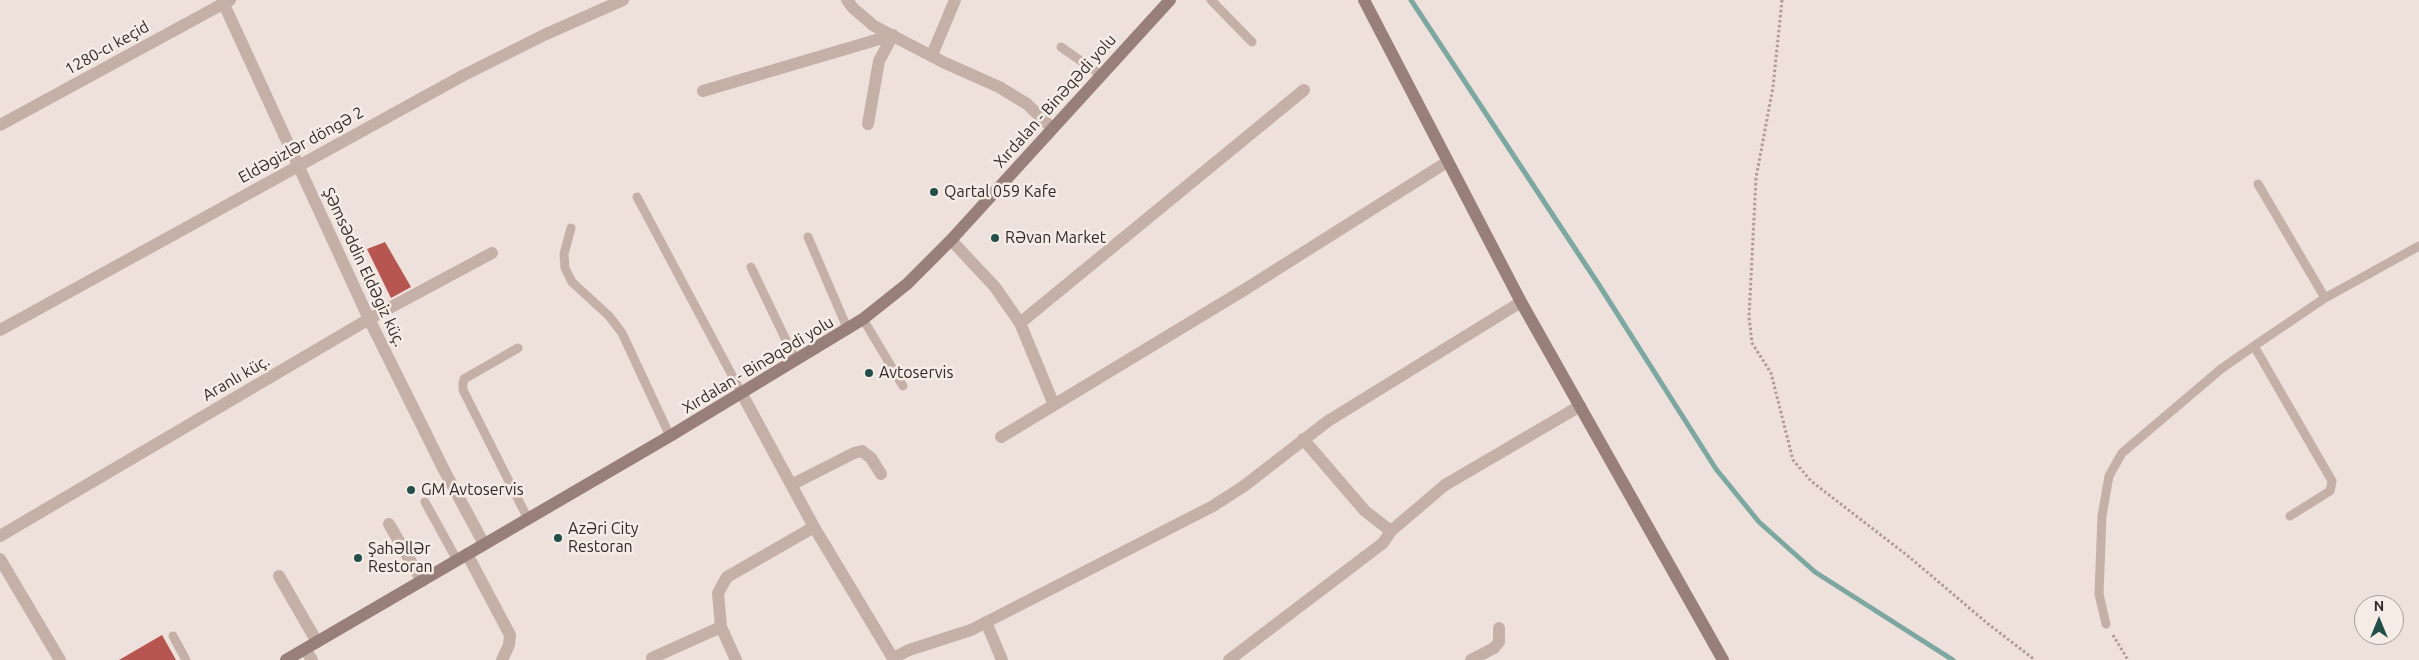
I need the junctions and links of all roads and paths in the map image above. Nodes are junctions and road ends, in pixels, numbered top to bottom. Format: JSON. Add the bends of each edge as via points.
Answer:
{"nodes":[{"id":1,"x":623,"y":0,"type":"edge"},
{"id":2,"x":847,"y":0,"type":"edge"},
{"id":3,"x":955,"y":0,"type":"edge"},
{"id":4,"x":1170,"y":0,"type":"edge"},
{"id":5,"x":1211,"y":0,"type":"edge"},
{"id":6,"x":1364,"y":0,"type":"edge"},
{"id":7,"x":1782,"y":0,"type":"edge"},
{"id":8,"x":225,"y":1,"type":"edge"},
{"id":9,"x":893,"y":36,"type":"junction"},
{"id":10,"x":1252,"y":42,"type":"dead end"},
{"id":11,"x":1061,"y":47,"type":"dead end"},
{"id":12,"x":932,"y":55,"type":"junction"},
{"id":13,"x":1101,"y":75,"type":"junction"},
{"id":14,"x":1304,"y":90,"type":"dead end"},
{"id":15,"x":703,"y":91,"type":"dead end"},
{"id":16,"x":868,"y":124,"type":"dead end"},
{"id":17,"x":0,"y":125,"type":"edge"},
{"id":18,"x":1052,"y":128,"type":"junction"},
{"id":19,"x":1447,"y":162,"type":"junction"},
{"id":20,"x":299,"y":165,"type":"junction"},
{"id":21,"x":2258,"y":184,"type":"dead end"},
{"id":22,"x":636,"y":197,"type":"dead end"},
{"id":23,"x":571,"y":228,"type":"dead end"},
{"id":24,"x":808,"y":238,"type":"dead end"},
{"id":25,"x":951,"y":240,"type":"junction"},
{"id":26,"x":2419,"y":246,"type":"edge"},
{"id":27,"x":492,"y":253,"type":"dead end"},
{"id":28,"x":751,"y":267,"type":"dead end"},
{"id":29,"x":2325,"y":298,"type":"junction"},
{"id":30,"x":1521,"y":302,"type":"junction"},
{"id":31,"x":369,"y":319,"type":"junction"},
{"id":32,"x":863,"y":319,"type":"junction"},
{"id":33,"x":1020,"y":323,"type":"junction"},
{"id":34,"x":0,"y":330,"type":"edge"},
{"id":35,"x":848,"y":330,"type":"junction"},
{"id":36,"x":2254,"y":346,"type":"junction"},
{"id":37,"x":518,"y":348,"type":"dead end"},
{"id":38,"x":796,"y":362,"type":"junction"},
{"id":39,"x":903,"y":386,"type":"dead end"},
{"id":40,"x":742,"y":394,"type":"junction"},
{"id":41,"x":1054,"y":405,"type":"junction"},
{"id":42,"x":1580,"y":406,"type":"junction"},
{"id":43,"x":670,"y":436,"type":"junction"},
{"id":44,"x":1000,"y":437,"type":"dead end"},
{"id":45,"x":1303,"y":439,"type":"junction"},
{"id":46,"x":881,"y":474,"type":"dead end"},
{"id":47,"x":792,"y":485,"type":"junction"},
{"id":48,"x":425,"y":502,"type":"dead end"},
{"id":49,"x":2290,"y":516,"type":"dead end"},
{"id":50,"x":528,"y":519,"type":"junction"},
{"id":51,"x":389,"y":524,"type":"dead end"},
{"id":52,"x":814,"y":527,"type":"junction"},
{"id":53,"x":1391,"y":531,"type":"junction"},
{"id":54,"x":0,"y":536,"type":"edge"},
{"id":55,"x":484,"y":544,"type":"junction"},
{"id":56,"x":462,"y":557,"type":"junction"},
{"id":57,"x":0,"y":560,"type":"edge"},
{"id":58,"x":279,"y":576,"type":"dead end"},
{"id":59,"x":422,"y":581,"type":"junction"},
{"id":60,"x":986,"y":622,"type":"junction"},
{"id":61,"x":2106,"y":624,"type":"joint"},
{"id":62,"x":721,"y":628,"type":"junction"},
{"id":63,"x":1499,"y":628,"type":"dead end"},
{"id":64,"x":173,"y":636,"type":"dead end"},
{"id":65,"x":317,"y":642,"type":"junction"},
{"id":66,"x":308,"y":654,"type":"edge"},
{"id":67,"x":652,"y":658,"type":"dead end"},
{"id":68,"x":893,"y":659,"type":"edge"},
{"id":69,"x":60,"y":660,"type":"edge"},
{"id":70,"x":186,"y":660,"type":"edge"},
{"id":71,"x":286,"y":660,"type":"edge"},
{"id":72,"x":502,"y":660,"type":"edge"},
{"id":73,"x":736,"y":660,"type":"edge"},
{"id":74,"x":1002,"y":660,"type":"edge"},
{"id":75,"x":1229,"y":660,"type":"edge"},
{"id":76,"x":1471,"y":660,"type":"edge"},
{"id":77,"x":1723,"y":660,"type":"edge"},
{"id":78,"x":2035,"y":660,"type":"edge"},
{"id":79,"x":2128,"y":660,"type":"edge"}],
"edges":[{"from":1,"to":20,"type":"street","name":"Eldəgizlər döngə 2","via":[[464,75]]},
{"from":2,"to":9,"type":"street","via":[[874,26]]},
{"from":3,"to":12,"type":"street"},
{"from":4,"to":13,"type":"main road","name":"Xırdalan - Binəqədi yolu"},
{"from":5,"to":10,"type":"lane"},
{"from":6,"to":19,"type":"main road"},
{"from":7,"to":78,"type":"path","via":[[1773,87],[1756,178],[1749,317],[1752,343],[1771,372],[1793,460],[1810,481]]},
{"from":8,"to":17,"type":"street","name":"1280-cı keçid"},
{"from":8,"to":20,"type":"street","name":"Şəmsəddin Eldəgiz küç."},
{"from":9,"to":12,"type":"street"},
{"from":9,"to":15,"type":"street"},
{"from":9,"to":16,"type":"street","via":[[879,61]]},
{"from":11,"to":13,"type":"lane"},
{"from":12,"to":18,"type":"street","via":[[1027,104]]},
{"from":13,"to":18,"type":"main road","name":"Xırdalan - Binəqədi yolu"},
{"from":14,"to":33,"type":"street"},
{"from":18,"to":25,"type":"main road","name":"Xırdalan - Binəqədi yolu"},
{"from":19,"to":30,"type":"main road"},
{"from":19,"to":41,"type":"street"},
{"from":20,"to":31,"type":"street","name":"Şəmsəddin Eldəgiz küç."},
{"from":20,"to":34,"type":"street","name":"Eldəgizlər döngə 2"},
{"from":21,"to":29,"type":"lane"},
{"from":22,"to":40,"type":"lane"},
{"from":23,"to":43,"type":"lane","via":[[564,254],[565,268],[572,282],[609,316],[622,333]]},
{"from":24,"to":35,"type":"lane"},
{"from":25,"to":32,"type":"main road","name":"Xırdalan - Binəqədi yolu","via":[[907,284]]},
{"from":25,"to":33,"type":"street","via":[[995,287]]},
{"from":26,"to":29,"type":"lane"},
{"from":27,"to":31,"type":"street","name":"Aranlı küç."},
{"from":28,"to":38,"type":"lane"},
{"from":29,"to":36,"type":"lane"},
{"from":30,"to":42,"type":"main road"},
{"from":30,"to":45,"type":"street"},
{"from":31,"to":54,"type":"street","name":"Aranlı küç."},
{"from":31,"to":55,"type":"street","name":"Şəmsəddin Eldəgiz küç."},
{"from":32,"to":35,"type":"main road","name":"Xırdalan - Binəqədi yolu"},
{"from":32,"to":39,"type":"lane"},
{"from":33,"to":41,"type":"street"},
{"from":35,"to":38,"type":"main road","name":"Xırdalan - Binəqədi yolu"},
{"from":36,"to":49,"type":"lane","via":[[2332,481],[2330,491]]},
{"from":36,"to":61,"type":"lane","via":[[2221,369],[2122,453],[2109,476],[2102,516],[2099,594]]},
{"from":37,"to":50,"type":"lane","via":[[464,379],[462,384]]},
{"from":38,"to":40,"type":"main road","name":"Xırdalan - Binəqədi yolu"},
{"from":40,"to":43,"type":"main road","name":"Xırdalan - Binəqədi yolu"},
{"from":40,"to":47,"type":"street"},
{"from":41,"to":44,"type":"street"},
{"from":42,"to":53,"type":"street","via":[[1445,485]]},
{"from":42,"to":77,"type":"main road"},
{"from":43,"to":50,"type":"main road","name":"Xırdalan - Binəqədi yolu"},
{"from":45,"to":53,"type":"street","via":[[1364,510]]},
{"from":45,"to":60,"type":"street","via":[[1213,506]]},
{"from":46,"to":47,"type":"street","via":[[871,458],[862,452],[854,453]]},
{"from":47,"to":52,"type":"street"},
{"from":48,"to":56,"type":"lane"},
{"from":50,"to":55,"type":"main road","name":"Xırdalan - Binəqədi yolu"},
{"from":51,"to":59,"type":"street"},
{"from":52,"to":62,"type":"street","via":[[726,577],[718,593]]},
{"from":52,"to":68,"type":"street"},
{"from":53,"to":75,"type":"street","via":[[1376,548]]},
{"from":55,"to":56,"type":"main road","name":"Xırdalan - Binəqədi yolu"},
{"from":56,"to":59,"type":"main road","name":"Xırdalan - Binəqədi yolu"},
{"from":56,"to":72,"type":"street","via":[[510,635]]},
{"from":57,"to":69,"type":"street"},
{"from":58,"to":65,"type":"street"},
{"from":59,"to":65,"type":"main road","name":"Xırdalan - Binəqədi yolu"},
{"from":60,"to":68,"type":"street"},
{"from":60,"to":74,"type":"street"},
{"from":61,"to":79,"type":"path"},
{"from":62,"to":67,"type":"street"},
{"from":62,"to":73,"type":"street"},
{"from":63,"to":76,"type":"street","via":[[1499,642],[1494,648]]},
{"from":64,"to":70,"type":"lane"},
{"from":65,"to":66,"type":"main road","name":"Xırdalan - Binəqədi yolu"},
{"from":66,"to":71,"type":"main road","name":"Xırdalan - Binəqədi yolu"}]}
